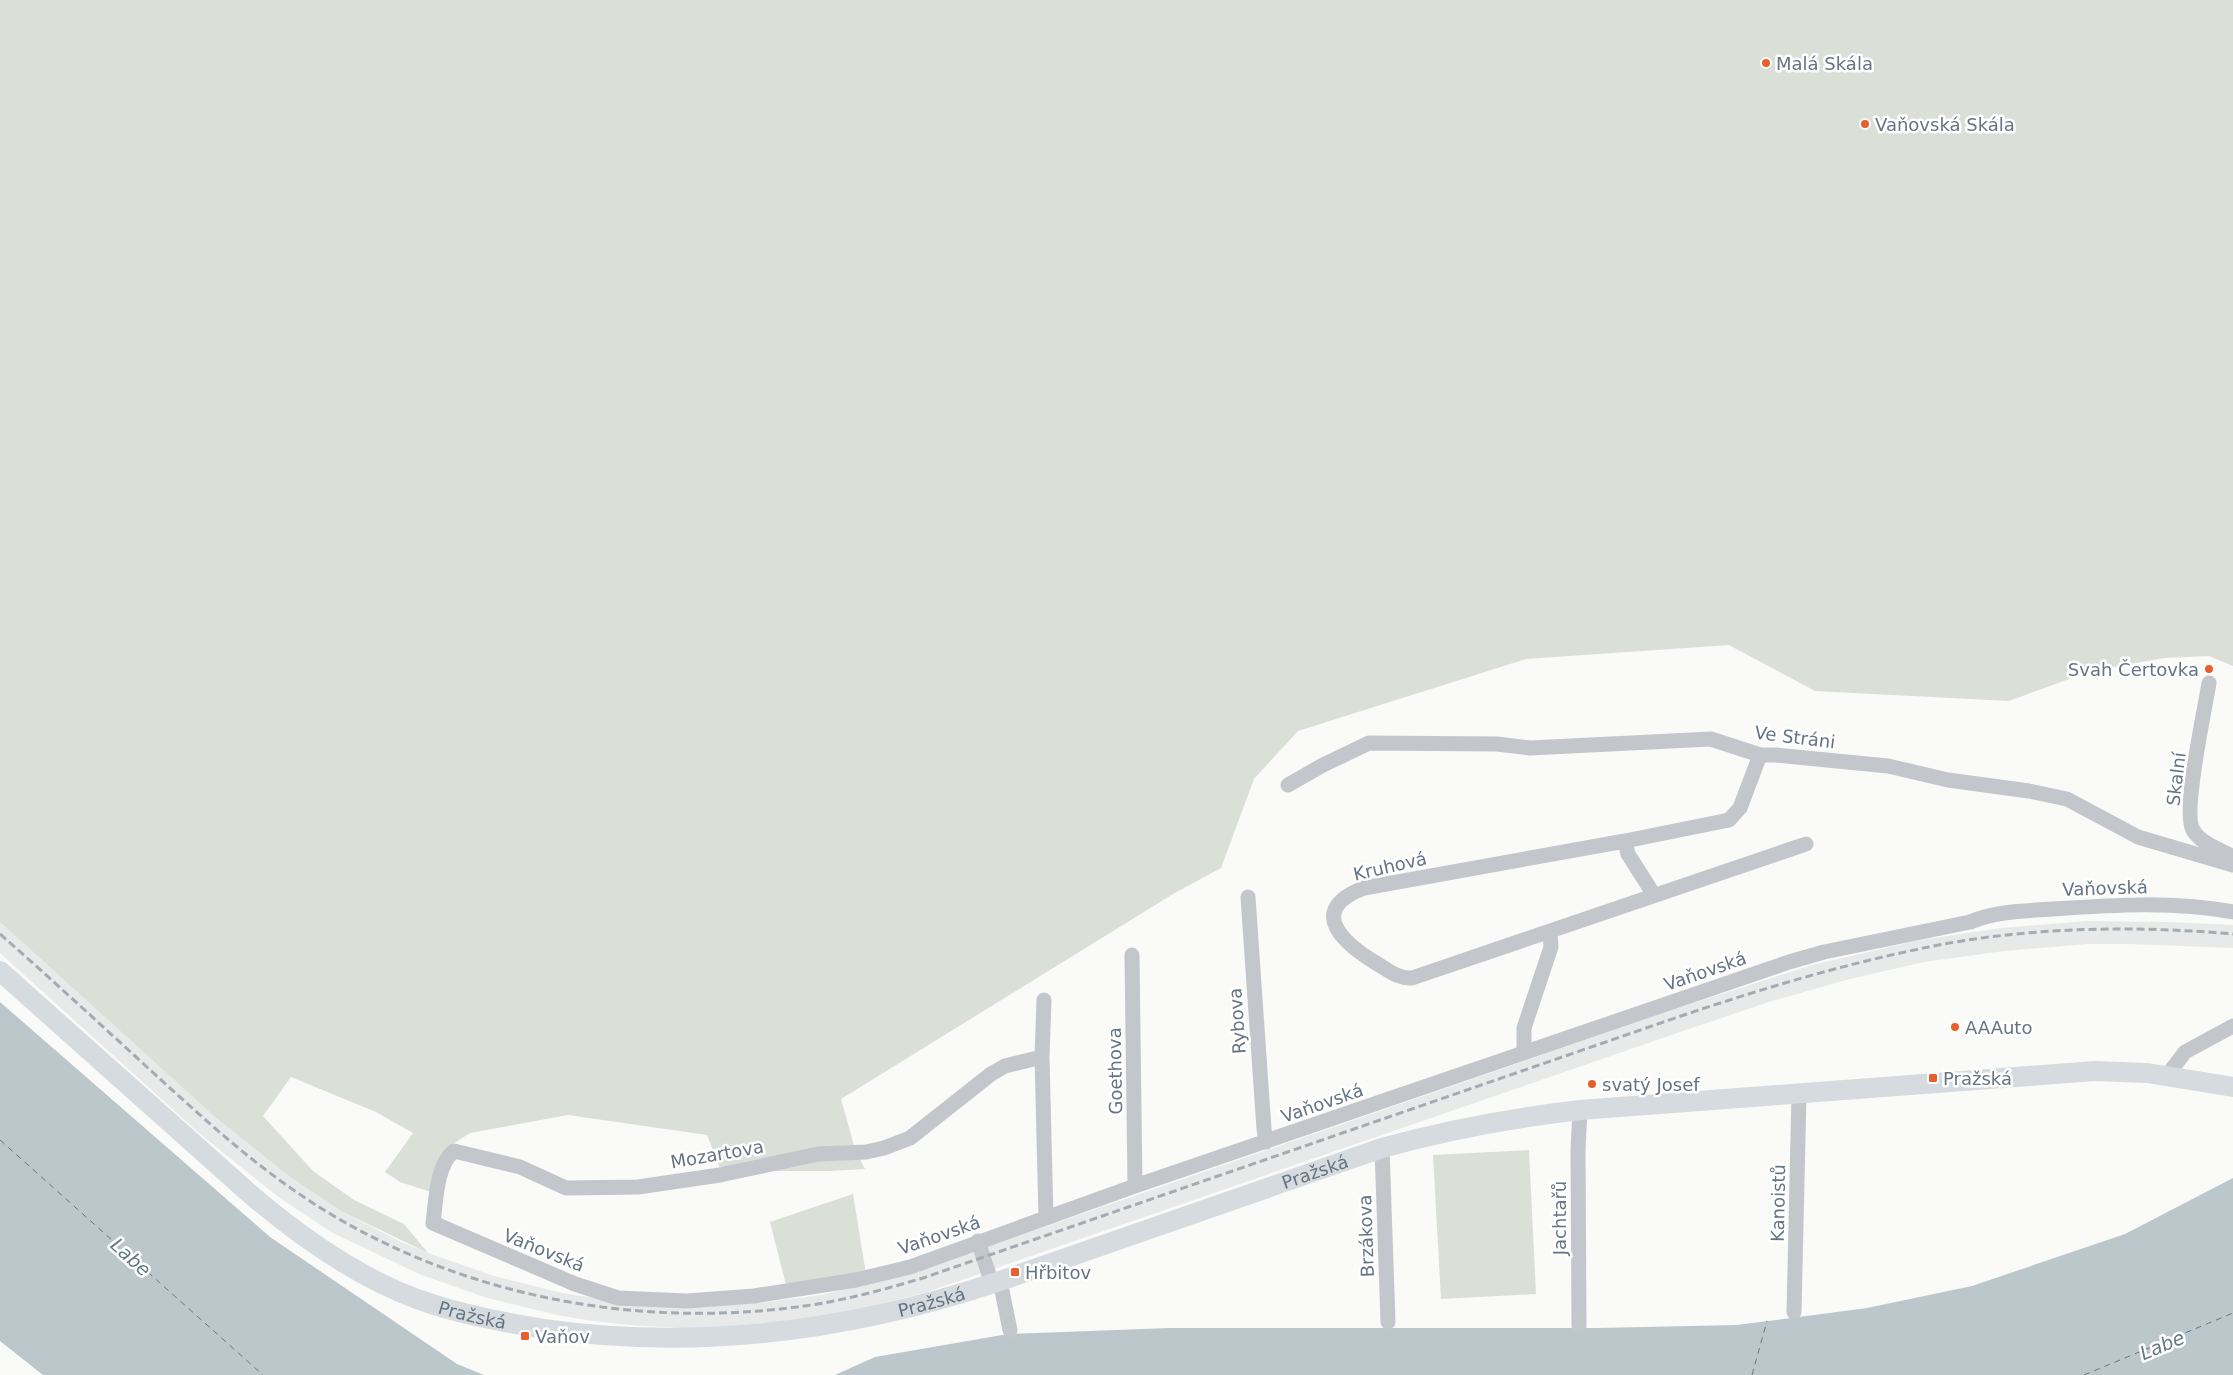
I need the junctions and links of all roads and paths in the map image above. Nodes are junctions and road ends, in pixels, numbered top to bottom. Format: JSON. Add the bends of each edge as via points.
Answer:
{"nodes":[{"id":1,"x":2209,"y":683,"type":"dead end"},
{"id":2,"x":1760,"y":755,"type":"junction"},
{"id":3,"x":1288,"y":785,"type":"dead end"},
{"id":4,"x":1625,"y":841,"type":"junction"},
{"id":5,"x":1806,"y":844,"type":"dead end"},
{"id":6,"x":2233,"y":858,"type":"edge"},
{"id":7,"x":2233,"y":865,"type":"edge"},
{"id":8,"x":1654,"y":895,"type":"junction"},
{"id":9,"x":1248,"y":896,"type":"dead end"},
{"id":10,"x":2233,"y":912,"type":"edge"},
{"id":11,"x":1550,"y":932,"type":"junction"},
{"id":12,"x":1132,"y":955,"type":"dead end"},
{"id":13,"x":0,"y":970,"type":"edge"},
{"id":14,"x":1044,"y":1000,"type":"dead end"},
{"id":15,"x":2233,"y":1026,"type":"edge"},
{"id":16,"x":1524,"y":1053,"type":"junction"},
{"id":17,"x":1042,"y":1057,"type":"junction"},
{"id":18,"x":2166,"y":1076,"type":"junction"},
{"id":19,"x":2233,"y":1088,"type":"edge"},
{"id":20,"x":1800,"y":1094,"type":"junction"},
{"id":21,"x":1580,"y":1110,"type":"junction"},
{"id":22,"x":1266,"y":1142,"type":"junction"},
{"id":23,"x":1382,"y":1148,"type":"junction"},
{"id":24,"x":1135,"y":1186,"type":"junction"},
{"id":25,"x":1046,"y":1218,"type":"junction"},
{"id":26,"x":432,"y":1223,"type":"joint"},
{"id":27,"x":978,"y":1241,"type":"junction"},
{"id":28,"x":996,"y":1283,"type":"junction"},
{"id":29,"x":1794,"y":1312,"type":"dead end"},
{"id":30,"x":1388,"y":1322,"type":"dead end"},
{"id":31,"x":1579,"y":1326,"type":"dead end"},
{"id":32,"x":1010,"y":1330,"type":"dead end"}],
"edges":[{"from":1,"to":6,"type":"street","name":"Skalní","via":[[2190,804],[2191,826],[2201,840]]},
{"from":2,"to":3,"type":"street","name":"Ve Stráni","via":[[1711,739],[1530,748],[1497,744],[1369,743]]},
{"from":2,"to":4,"type":"street","name":"Kruhová","via":[[1740,808],[1729,820]]},
{"from":2,"to":7,"type":"street","name":"Ve Stráni","via":[[1888,766],[1948,780],[2067,799],[2138,837]]},
{"from":4,"to":8,"type":"street","via":[[1628,854]]},
{"from":4,"to":11,"type":"street","name":"Kruhová","via":[[1364,888],[1352,892],[1342,901],[1334,915],[1335,926],[1346,942],[1405,978],[1424,976]]},
{"from":5,"to":8,"type":"street","name":"Kruhová"},
{"from":8,"to":11,"type":"street","name":"Kruhová"},
{"from":9,"to":22,"type":"street","name":"Rybova"},
{"from":10,"to":16,"type":"street","name":"Vaňovská","via":[[2138,905],[2016,911],[1982,917],[1789,962]]},
{"from":11,"to":16,"type":"street","via":[[1551,948],[1524,1028]]},
{"from":12,"to":24,"type":"street","name":"Goethova"},
{"from":13,"to":28,"type":"main road","name":"Pražská","via":[[282,1220],[352,1268],[416,1299],[473,1316],[580,1334],[696,1338],[786,1332],[870,1318]]},
{"from":14,"to":17,"type":"street"},
{"from":15,"to":18,"type":"street","via":[[2185,1052]]},
{"from":16,"to":22,"type":"street","name":"Vaňovská"},
{"from":17,"to":25,"type":"street"},
{"from":17,"to":26,"type":"street","name":"Mozartova","via":[[1005,1066],[910,1138],[866,1152],[818,1154],[720,1175],[638,1187],[566,1188],[520,1167],[454,1151],[447,1157],[439,1181]]},
{"from":18,"to":19,"type":"main road","name":"Pražská"},
{"from":18,"to":20,"type":"main road","name":"Pražská","via":[[2095,1071]]},
{"from":20,"to":21,"type":"main road","name":"Pražská"},
{"from":20,"to":29,"type":"street","name":"Kanoistů"},
{"from":21,"to":23,"type":"main road","name":"Pražská","via":[[1484,1123]]},
{"from":21,"to":31,"type":"street","name":"Jachtařů"},
{"from":22,"to":24,"type":"street","name":"Vaňovská"},
{"from":23,"to":28,"type":"main road","name":"Pražská"},
{"from":23,"to":30,"type":"street","name":"Brzákova"},
{"from":24,"to":25,"type":"street","name":"Vaňovská"},
{"from":25,"to":27,"type":"street","name":"Vaňovská"},
{"from":26,"to":27,"type":"street","name":"Vaňovská","via":[[584,1287],[618,1298],[654,1300],[754,1296],[856,1280],[910,1266]]},
{"from":27,"to":28,"type":"street"},
{"from":28,"to":32,"type":"street"}]}
